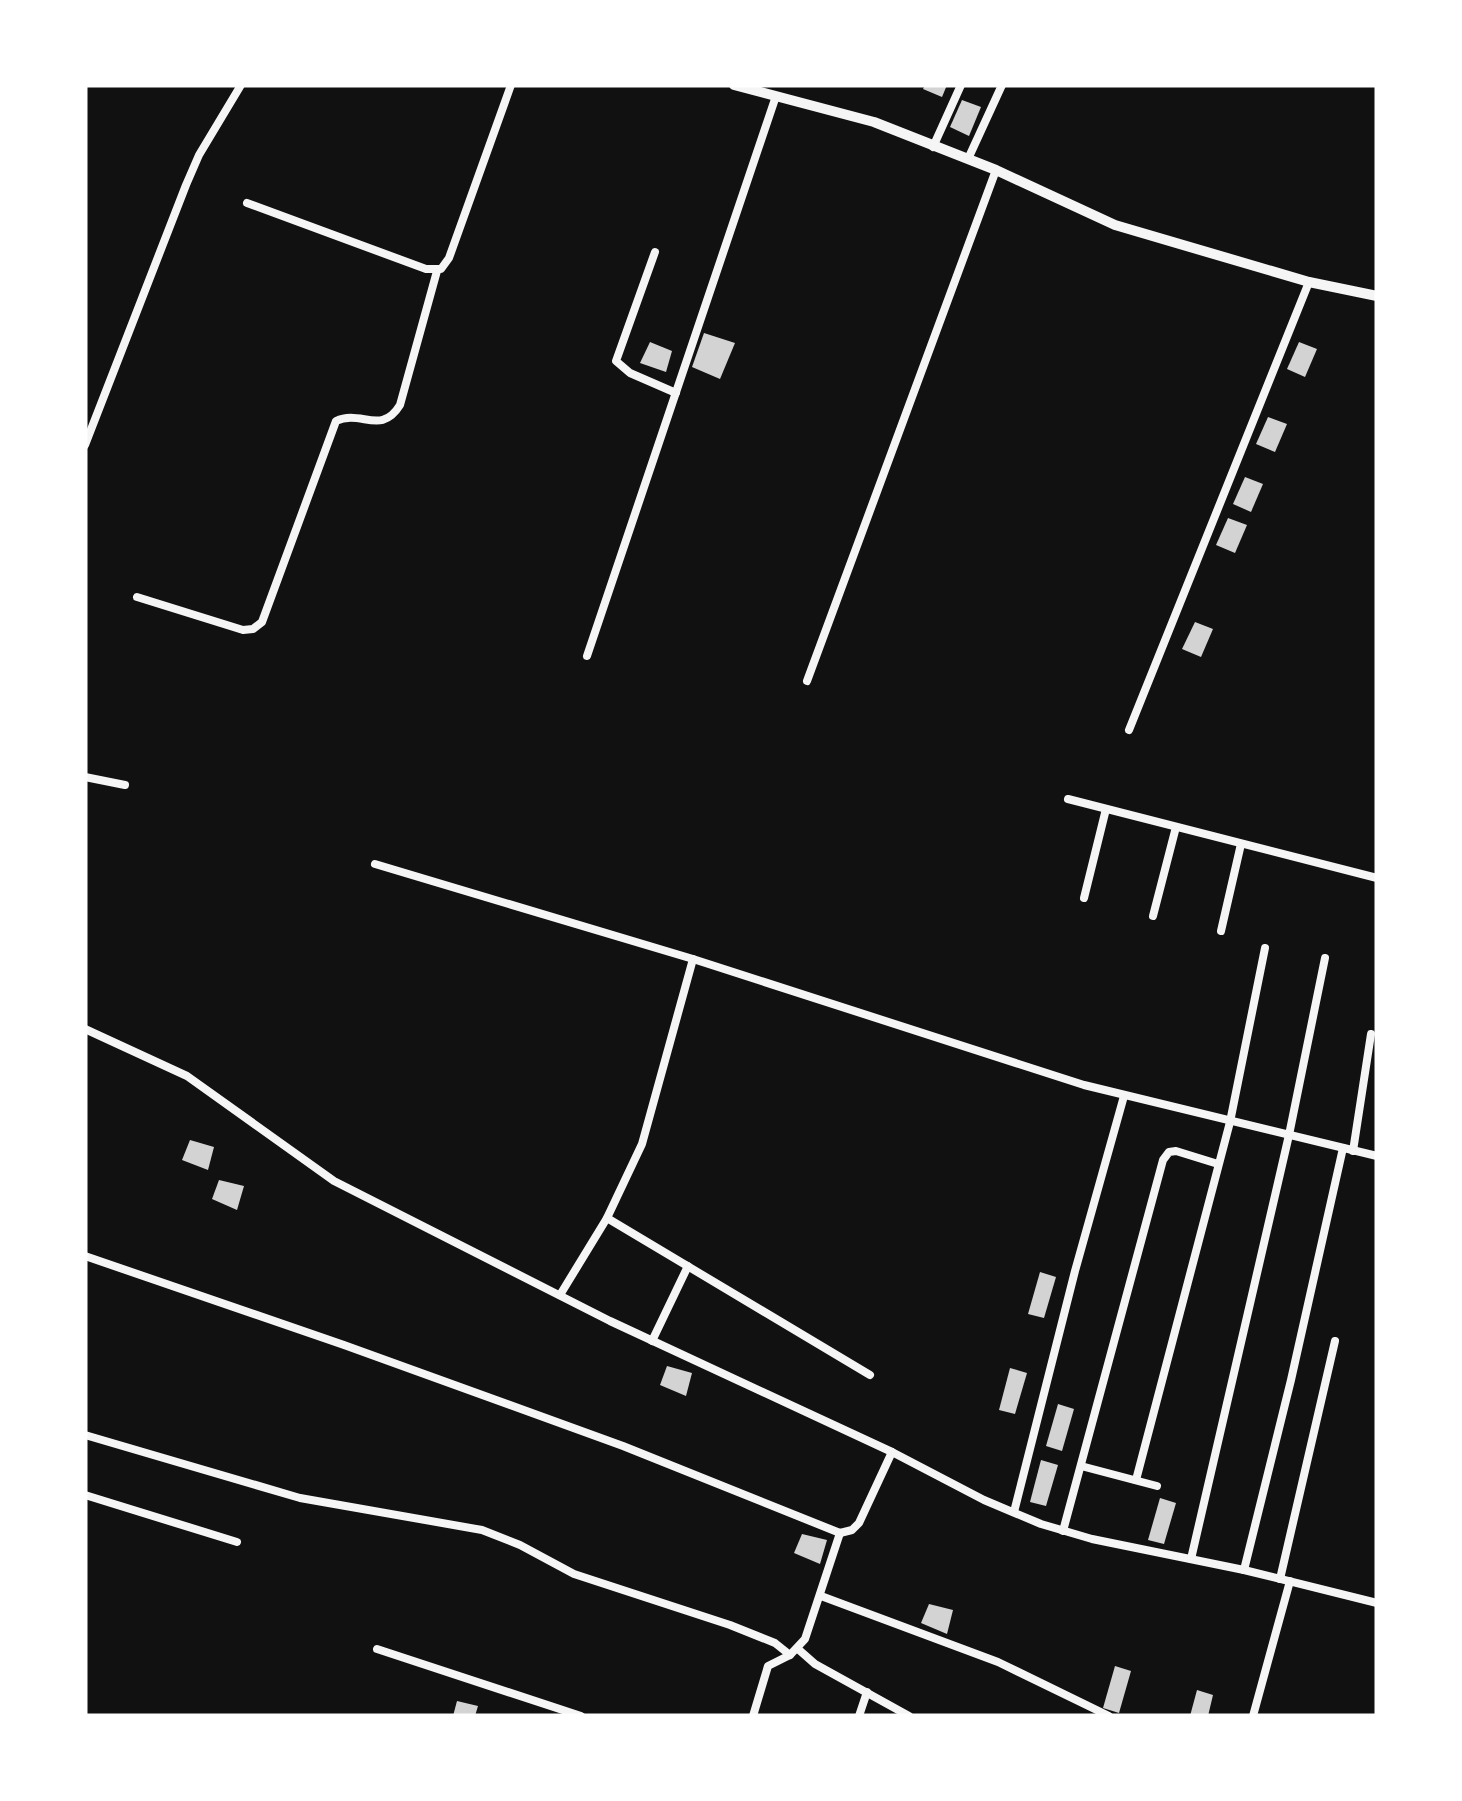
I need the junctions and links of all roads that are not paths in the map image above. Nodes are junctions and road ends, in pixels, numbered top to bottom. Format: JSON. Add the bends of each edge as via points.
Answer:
{"nodes":[{"id":1,"x":241,"y":85,"type":"edge"},
{"id":2,"x":510,"y":85,"type":"edge"},
{"id":3,"x":734,"y":85,"type":"edge"},
{"id":4,"x":960,"y":85,"type":"edge"},
{"id":5,"x":1002,"y":85,"type":"edge"},
{"id":6,"x":776,"y":96,"type":"junction"},
{"id":7,"x":932,"y":147,"type":"junction"},
{"id":8,"x":968,"y":159,"type":"junction"},
{"id":9,"x":996,"y":170,"type":"junction"},
{"id":10,"x":248,"y":203,"type":"dead end"},
{"id":11,"x":655,"y":252,"type":"dead end"},
{"id":12,"x":437,"y":271,"type":"junction"},
{"id":13,"x":1308,"y":282,"type":"junction"},
{"id":14,"x":1377,"y":296,"type":"edge"},
{"id":15,"x":676,"y":394,"type":"junction"},
{"id":16,"x":85,"y":446,"type":"edge"},
{"id":17,"x":138,"y":596,"type":"dead end"},
{"id":18,"x":587,"y":656,"type":"dead end"},
{"id":19,"x":806,"y":681,"type":"dead end"},
{"id":20,"x":1129,"y":730,"type":"dead end"},
{"id":21,"x":85,"y":777,"type":"edge"},
{"id":22,"x":125,"y":786,"type":"dead end"},
{"id":23,"x":1068,"y":800,"type":"dead end"},
{"id":24,"x":1106,"y":809,"type":"junction"},
{"id":25,"x":1176,"y":827,"type":"junction"},
{"id":26,"x":1242,"y":844,"type":"junction"},
{"id":27,"x":375,"y":864,"type":"dead end"},
{"id":28,"x":1377,"y":878,"type":"edge"},
{"id":29,"x":1084,"y":898,"type":"dead end"},
{"id":30,"x":1153,"y":916,"type":"dead end"},
{"id":31,"x":1222,"y":931,"type":"dead end"},
{"id":32,"x":1265,"y":948,"type":"dead end"},
{"id":33,"x":1326,"y":958,"type":"dead end"},
{"id":34,"x":693,"y":960,"type":"junction"},
{"id":35,"x":85,"y":1029,"type":"edge"},
{"id":36,"x":1371,"y":1034,"type":"dead end"},
{"id":37,"x":1124,"y":1096,"type":"junction"},
{"id":38,"x":1230,"y":1122,"type":"junction"},
{"id":39,"x":1289,"y":1135,"type":"junction"},
{"id":40,"x":1348,"y":1149,"type":"junction"},
{"id":41,"x":1377,"y":1156,"type":"edge"},
{"id":42,"x":1218,"y":1164,"type":"junction"},
{"id":43,"x":607,"y":1218,"type":"junction"},
{"id":44,"x":85,"y":1256,"type":"edge"},
{"id":45,"x":688,"y":1266,"type":"junction"},
{"id":46,"x":560,"y":1295,"type":"junction"},
{"id":47,"x":652,"y":1341,"type":"junction"},
{"id":48,"x":1335,"y":1341,"type":"dead end"},
{"id":49,"x":870,"y":1375,"type":"dead end"},
{"id":50,"x":85,"y":1435,"type":"edge"},
{"id":51,"x":892,"y":1452,"type":"junction"},
{"id":52,"x":1081,"y":1466,"type":"junction"},
{"id":53,"x":1136,"y":1480,"type":"junction"},
{"id":54,"x":1157,"y":1486,"type":"dead end"},
{"id":55,"x":85,"y":1494,"type":"edge"},
{"id":56,"x":1014,"y":1512,"type":"junction"},
{"id":57,"x":1062,"y":1531,"type":"junction"},
{"id":58,"x":840,"y":1533,"type":"junction"},
{"id":59,"x":237,"y":1542,"type":"dead end"},
{"id":60,"x":1191,"y":1560,"type":"junction"},
{"id":61,"x":1244,"y":1570,"type":"junction"},
{"id":62,"x":1285,"y":1580,"type":"junction"},
{"id":63,"x":821,"y":1596,"type":"junction"},
{"id":64,"x":1377,"y":1604,"type":"edge"},
{"id":65,"x":377,"y":1649,"type":"dead end"},
{"id":66,"x":794,"y":1652,"type":"junction"},
{"id":67,"x":866,"y":1692,"type":"junction"},
{"id":68,"x":581,"y":1716,"type":"edge"},
{"id":69,"x":753,"y":1716,"type":"edge"},
{"id":70,"x":859,"y":1716,"type":"edge"},
{"id":71,"x":909,"y":1716,"type":"edge"},
{"id":72,"x":1110,"y":1716,"type":"edge"},
{"id":73,"x":1253,"y":1716,"type":"edge"}],
"edges":[{"from":1,"to":16,"type":"street","via":[[192,170]]},
{"from":2,"to":12,"type":"street","via":[[450,258]]},
{"from":3,"to":6,"type":"street"},
{"from":4,"to":7,"type":"street"},
{"from":5,"to":8,"type":"street"},
{"from":6,"to":7,"type":"street","via":[[874,122]]},
{"from":6,"to":15,"type":"street"},
{"from":7,"to":8,"type":"street"},
{"from":8,"to":9,"type":"street"},
{"from":9,"to":13,"type":"street","via":[[1114,225]]},
{"from":9,"to":19,"type":"street"},
{"from":10,"to":12,"type":"street"},
{"from":11,"to":15,"type":"street","via":[[616,361]]},
{"from":12,"to":17,"type":"street","via":[[400,404],[382,421],[336,421],[262,622],[243,630]]},
{"from":13,"to":14,"type":"street"},
{"from":13,"to":20,"type":"street"},
{"from":15,"to":18,"type":"street"},
{"from":21,"to":22,"type":"street"},
{"from":23,"to":24,"type":"street"},
{"from":24,"to":25,"type":"street"},
{"from":24,"to":29,"type":"street"},
{"from":25,"to":26,"type":"street"},
{"from":25,"to":30,"type":"street"},
{"from":26,"to":28,"type":"street"},
{"from":26,"to":31,"type":"street"},
{"from":27,"to":34,"type":"street"},
{"from":32,"to":38,"type":"street"},
{"from":33,"to":39,"type":"street"},
{"from":34,"to":37,"type":"street"},
{"from":34,"to":43,"type":"street","via":[[642,1144]]},
{"from":35,"to":46,"type":"street","via":[[187,1076],[334,1181]]},
{"from":36,"to":40,"type":"street"},
{"from":37,"to":38,"type":"street"},
{"from":37,"to":56,"type":"street"},
{"from":38,"to":39,"type":"street"},
{"from":38,"to":42,"type":"street"},
{"from":39,"to":40,"type":"street"},
{"from":39,"to":60,"type":"street"},
{"from":40,"to":41,"type":"street"},
{"from":40,"to":61,"type":"street"},
{"from":42,"to":52,"type":"street","via":[[1176,1151],[1165,1155]]},
{"from":42,"to":53,"type":"street"},
{"from":43,"to":45,"type":"street"},
{"from":43,"to":46,"type":"street"},
{"from":44,"to":58,"type":"street","via":[[587,1433]]},
{"from":45,"to":47,"type":"street"},
{"from":45,"to":49,"type":"street"},
{"from":46,"to":47,"type":"street"},
{"from":47,"to":51,"type":"street"},
{"from":48,"to":62,"type":"street"},
{"from":50,"to":66,"type":"street","via":[[300,1498],[482,1530],[574,1574]]},
{"from":51,"to":56,"type":"street"},
{"from":51,"to":58,"type":"street","via":[[859,1523]]},
{"from":52,"to":53,"type":"street"},
{"from":52,"to":57,"type":"street"},
{"from":53,"to":54,"type":"street"},
{"from":55,"to":59,"type":"street"},
{"from":56,"to":57,"type":"street"},
{"from":57,"to":60,"type":"street"},
{"from":58,"to":63,"type":"street"},
{"from":60,"to":61,"type":"street"},
{"from":61,"to":62,"type":"street"},
{"from":62,"to":64,"type":"street"},
{"from":62,"to":73,"type":"street"},
{"from":63,"to":66,"type":"street"},
{"from":63,"to":72,"type":"street","via":[[998,1662]]},
{"from":65,"to":68,"type":"street"},
{"from":66,"to":67,"type":"street"},
{"from":66,"to":69,"type":"street","via":[[768,1666]]},
{"from":67,"to":70,"type":"street"},
{"from":67,"to":71,"type":"street"}]}
